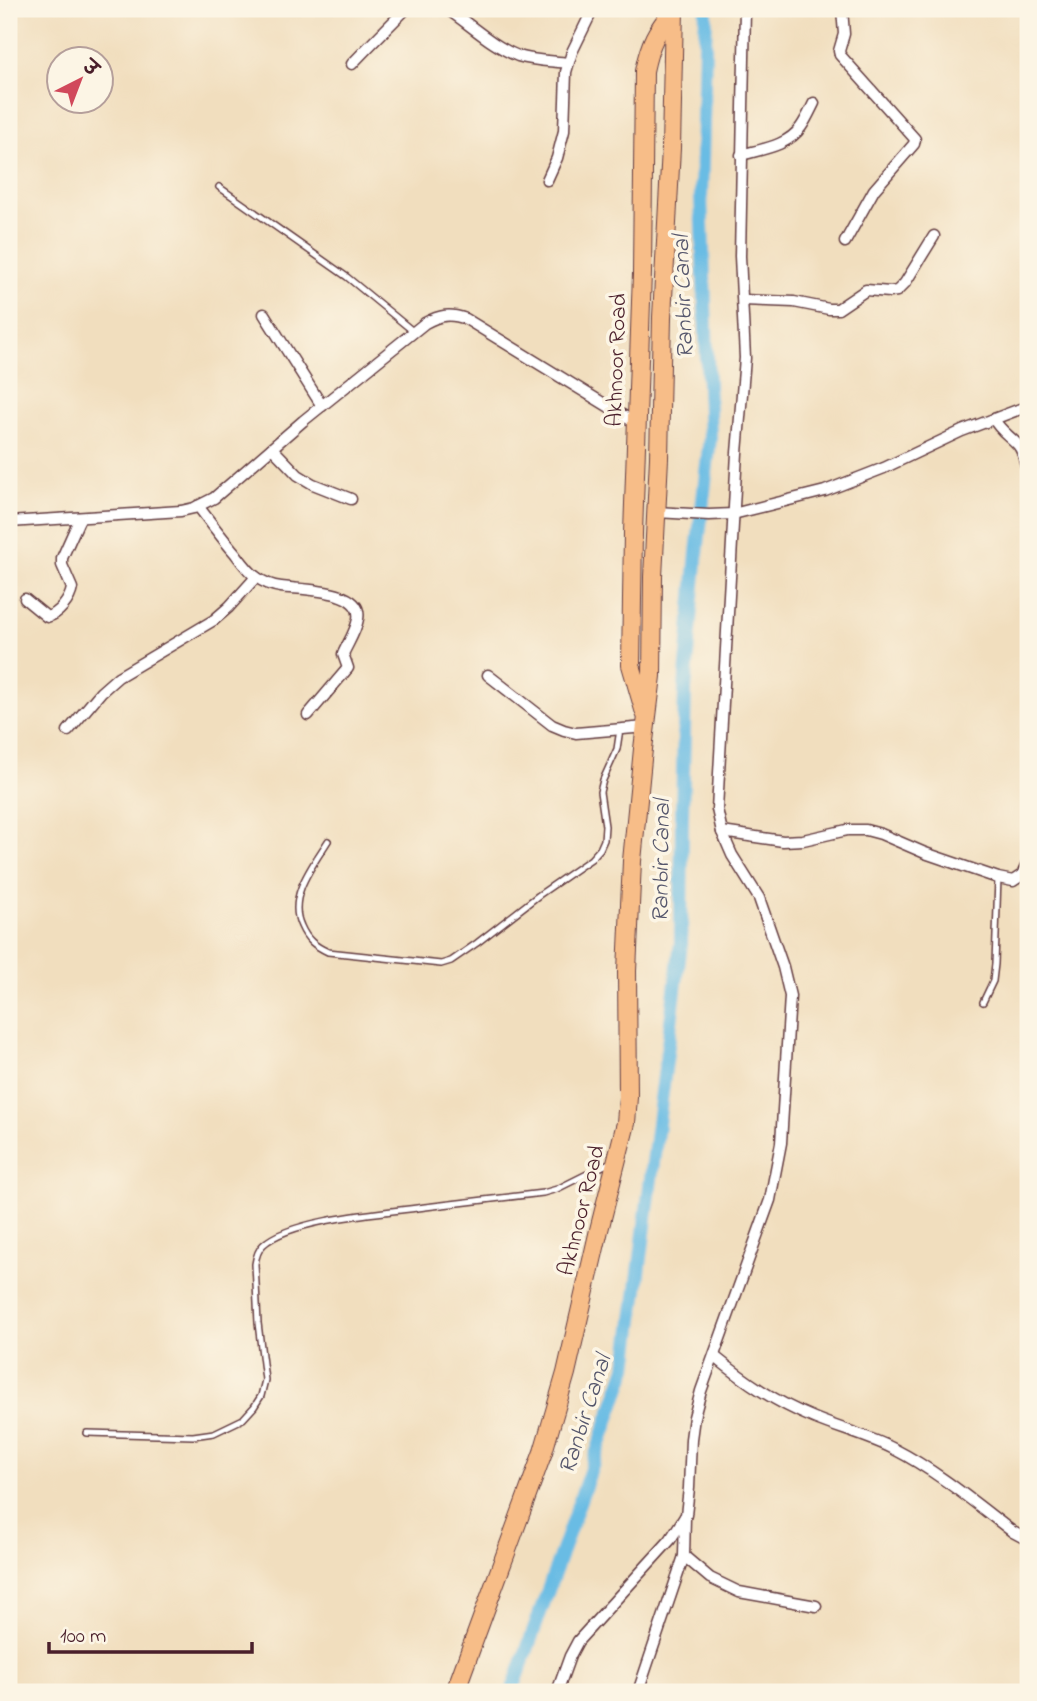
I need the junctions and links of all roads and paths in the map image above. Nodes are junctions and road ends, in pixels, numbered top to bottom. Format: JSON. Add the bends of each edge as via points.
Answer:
{"nodes":[{"id":1,"x":406,"y":9,"type":"edge"},
{"id":2,"x":447,"y":9,"type":"edge"},
{"id":3,"x":593,"y":9,"type":"edge"},
{"id":4,"x":674,"y":9,"type":"edge"},
{"id":5,"x":745,"y":9,"type":"edge"},
{"id":6,"x":842,"y":9,"type":"edge"},
{"id":7,"x":568,"y":63,"type":"junction"},
{"id":8,"x":352,"y":64,"type":"dead end"},
{"id":9,"x":814,"y":103,"type":"dead end"},
{"id":10,"x":741,"y":155,"type":"junction"},
{"id":11,"x":547,"y":180,"type":"dead end"},
{"id":12,"x":219,"y":187,"type":"dead end"},
{"id":13,"x":934,"y":236,"type":"dead end"},
{"id":14,"x":845,"y":242,"type":"dead end"},
{"id":15,"x":743,"y":300,"type":"junction"},
{"id":16,"x":264,"y":314,"type":"dead end"},
{"id":17,"x":414,"y":332,"type":"junction"},
{"id":18,"x":322,"y":406,"type":"junction"},
{"id":19,"x":1028,"y":406,"type":"edge"},
{"id":20,"x":993,"y":419,"type":"junction"},
{"id":21,"x":637,"y":424,"type":"junction"},
{"id":22,"x":272,"y":448,"type":"junction"},
{"id":23,"x":1028,"y":473,"type":"edge"},
{"id":24,"x":351,"y":499,"type":"dead end"},
{"id":25,"x":198,"y":506,"type":"junction"},
{"id":26,"x":656,"y":512,"type":"junction"},
{"id":27,"x":733,"y":514,"type":"junction"},
{"id":28,"x":80,"y":518,"type":"junction"},
{"id":29,"x":9,"y":522,"type":"edge"},
{"id":30,"x":256,"y":577,"type":"junction"},
{"id":31,"x":25,"y":599,"type":"dead end"},
{"id":32,"x":488,"y":675,"type":"dead end"},
{"id":33,"x":308,"y":715,"type":"dead end"},
{"id":34,"x":647,"y":723,"type":"junction"},
{"id":35,"x":620,"y":729,"type":"junction"},
{"id":36,"x":68,"y":732,"type":"dead end"},
{"id":37,"x":722,"y":832,"type":"junction"},
{"id":38,"x":328,"y":841,"type":"dead end"},
{"id":39,"x":1028,"y":862,"type":"edge"},
{"id":40,"x":999,"y":878,"type":"junction"},
{"id":41,"x":983,"y":1002,"type":"dead end"},
{"id":42,"x":617,"y":1159,"type":"junction"},
{"id":43,"x":714,"y":1356,"type":"junction"},
{"id":44,"x":87,"y":1433,"type":"dead end"},
{"id":45,"x":685,"y":1515,"type":"junction"},
{"id":46,"x":1028,"y":1540,"type":"edge"},
{"id":47,"x":684,"y":1556,"type":"junction"},
{"id":48,"x":816,"y":1606,"type":"dead end"},
{"id":49,"x":455,"y":1692,"type":"edge"},
{"id":50,"x":556,"y":1692,"type":"edge"},
{"id":51,"x":638,"y":1692,"type":"edge"}],
"edges":[{"from":1,"to":8,"type":"street"},
{"from":2,"to":7,"type":"street","via":[[515,55]]},
{"from":3,"to":7,"type":"street"},
{"from":4,"to":21,"type":"highway","name":"Akhnoor Road","via":[[658,29],[644,71]]},
{"from":4,"to":26,"type":"highway","name":"Akhnoor Road"},
{"from":5,"to":10,"type":"street"},
{"from":6,"to":14,"type":"street","via":[[840,55],[915,139],[874,190]]},
{"from":7,"to":11,"type":"street","via":[[564,131]]},
{"from":9,"to":10,"type":"street","via":[[791,138]]},
{"from":10,"to":15,"type":"street"},
{"from":12,"to":17,"type":"lane","via":[[347,277]]},
{"from":13,"to":15,"type":"street","via":[[897,291],[866,290],[838,309]]},
{"from":15,"to":27,"type":"street","via":[[745,358]]},
{"from":16,"to":18,"type":"street"},
{"from":17,"to":18,"type":"street"},
{"from":17,"to":21,"type":"street","via":[[440,315],[466,318]]},
{"from":18,"to":22,"type":"street"},
{"from":19,"to":20,"type":"street"},
{"from":20,"to":23,"type":"street","via":[[1019,446]]},
{"from":20,"to":27,"type":"street","via":[[825,491]]},
{"from":21,"to":34,"type":"highway","name":"Akhnoor Road","via":[[631,665]]},
{"from":22,"to":24,"type":"street","via":[[299,475]]},
{"from":22,"to":25,"type":"street","via":[[214,498]]},
{"from":25,"to":28,"type":"street"},
{"from":25,"to":30,"type":"street"},
{"from":26,"to":27,"type":"street"},
{"from":26,"to":34,"type":"highway","name":"Akhnoor Road"},
{"from":27,"to":37,"type":"street","via":[[717,809]]},
{"from":28,"to":29,"type":"street"},
{"from":28,"to":31,"type":"street","via":[[62,558],[72,588],[68,600],[47,617]]},
{"from":30,"to":33,"type":"street","via":[[282,587],[345,597],[358,612],[343,654],[348,668]]},
{"from":30,"to":36,"type":"street","via":[[214,620],[118,677]]},
{"from":32,"to":35,"type":"street","via":[[564,730]]},
{"from":34,"to":35,"type":"street"},
{"from":34,"to":42,"type":"highway","name":"Akhnoor Road","via":[[627,950],[628,1097]]},
{"from":35,"to":38,"type":"lane","via":[[600,792],[605,826],[600,849],[450,961],[441,964],[328,952],[310,942],[299,922],[298,899]]},
{"from":37,"to":40,"type":"street","via":[[783,841],[866,830]]},
{"from":37,"to":43,"type":"street","via":[[759,898],[790,996],[781,1143],[770,1200]]},
{"from":39,"to":40,"type":"street","via":[[1018,879]]},
{"from":40,"to":41,"type":"lane","via":[[993,981]]},
{"from":42,"to":44,"type":"lane","via":[[543,1193],[357,1215],[280,1235],[264,1244],[255,1264],[265,1380],[261,1396],[243,1419],[214,1433],[193,1436]]},
{"from":42,"to":49,"type":"highway","name":"Akhnoor Road","via":[[543,1452]]},
{"from":43,"to":45,"type":"street","via":[[694,1417]]},
{"from":43,"to":46,"type":"street","via":[[784,1404],[893,1448]]},
{"from":45,"to":47,"type":"street"},
{"from":45,"to":50,"type":"street","via":[[670,1540],[578,1641]]},
{"from":47,"to":48,"type":"street","via":[[710,1578],[739,1592]]},
{"from":47,"to":51,"type":"street"}]}
